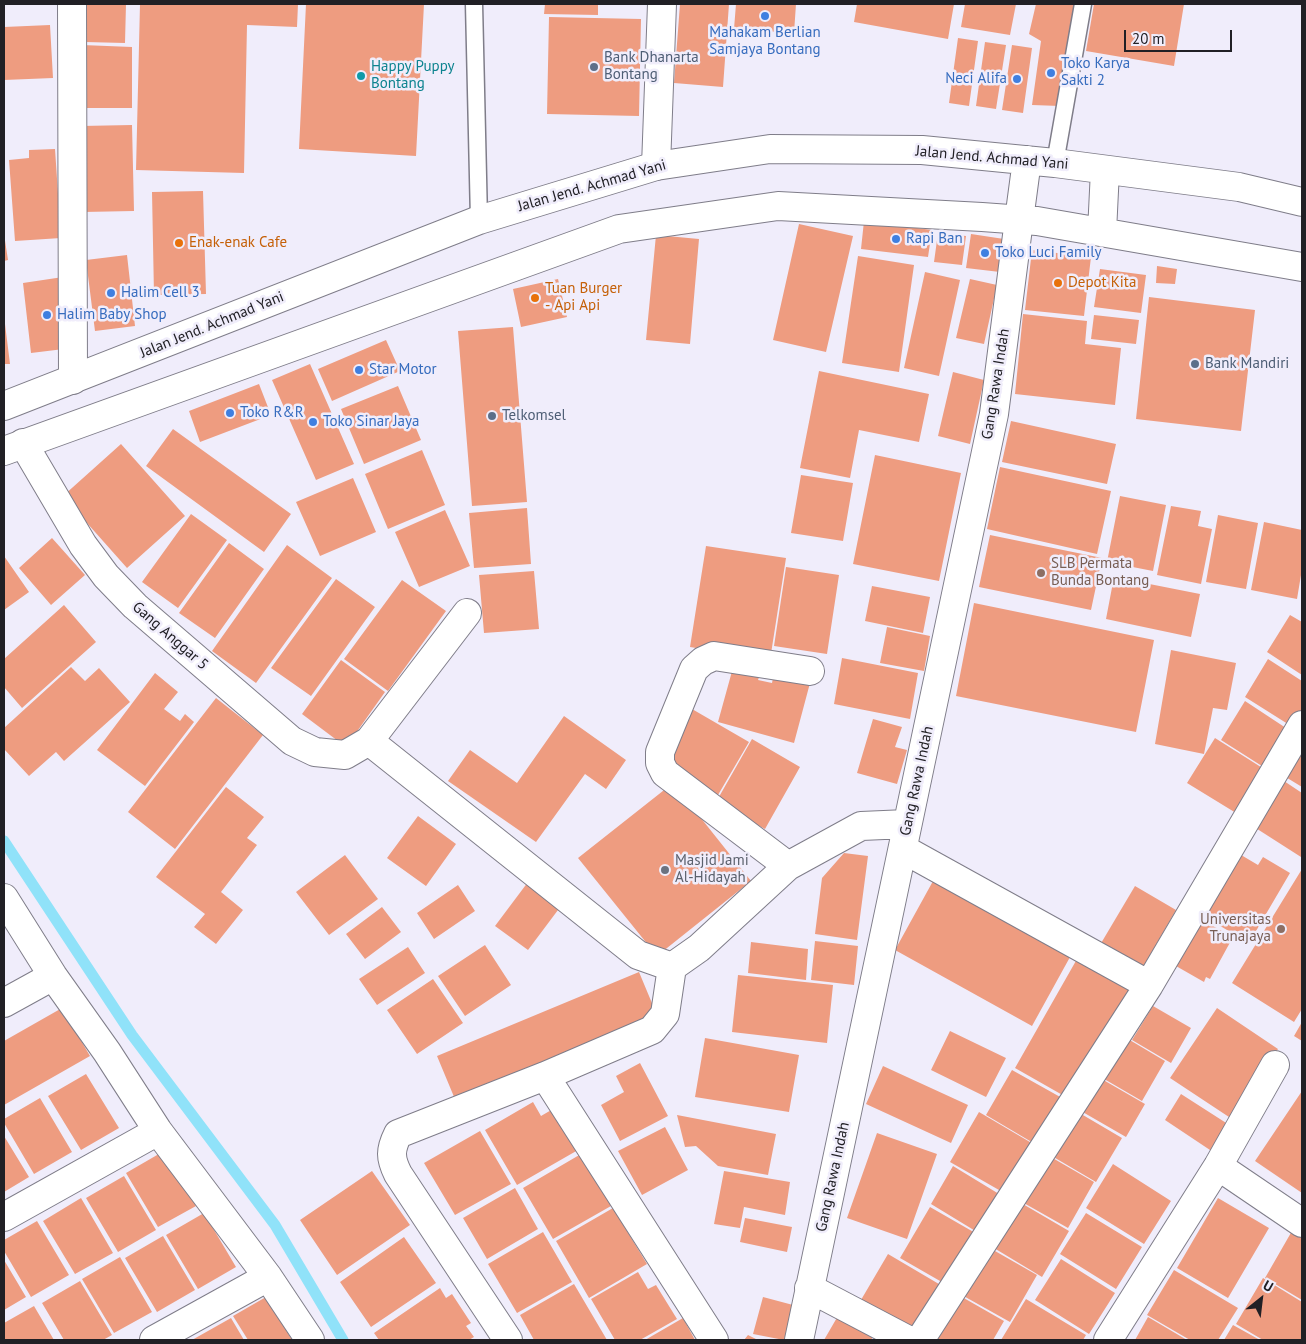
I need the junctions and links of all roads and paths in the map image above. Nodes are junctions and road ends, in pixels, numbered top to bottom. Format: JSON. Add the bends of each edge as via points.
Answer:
{"nodes":[{"id":1,"x":72,"y":4,"type":"edge"},
{"id":2,"x":474,"y":4,"type":"edge"},
{"id":3,"x":662,"y":4,"type":"edge"},
{"id":4,"x":1084,"y":4,"type":"edge"},
{"id":5,"x":1027,"y":160,"type":"junction"},
{"id":6,"x":1055,"y":163,"type":"junction"},
{"id":7,"x":656,"y":166,"type":"junction"},
{"id":8,"x":1105,"y":170,"type":"junction"},
{"id":9,"x":1302,"y":202,"type":"edge"},
{"id":10,"x":479,"y":220,"type":"junction"},
{"id":11,"x":1019,"y":220,"type":"junction"},
{"id":12,"x":1102,"y":232,"type":"junction"},
{"id":13,"x":1302,"y":267,"type":"edge"},
{"id":14,"x":73,"y":380,"type":"junction"},
{"id":15,"x":4,"y":406,"type":"edge"},
{"id":16,"x":14,"y":447,"type":"edge"},
{"id":17,"x":466,"y":613,"type":"dead end"},
{"id":18,"x":810,"y":671,"type":"dead end"},
{"id":19,"x":1302,"y":725,"type":"edge"},
{"id":20,"x":370,"y":741,"type":"junction"},
{"id":21,"x":905,"y":837,"type":"junction"},
{"id":22,"x":788,"y":866,"type":"junction"},
{"id":23,"x":4,"y":898,"type":"edge"},
{"id":24,"x":672,"y":967,"type":"junction"},
{"id":25,"x":53,"y":976,"type":"junction"},
{"id":26,"x":1149,"y":985,"type":"junction"},
{"id":27,"x":4,"y":1003,"type":"edge"},
{"id":28,"x":1275,"y":1065,"type":"dead end"},
{"id":29,"x":545,"y":1076,"type":"junction"},
{"id":30,"x":158,"y":1131,"type":"junction"},
{"id":31,"x":1218,"y":1166,"type":"junction"},
{"id":32,"x":4,"y":1217,"type":"edge"},
{"id":33,"x":1302,"y":1223,"type":"edge"},
{"id":34,"x":268,"y":1277,"type":"junction"},
{"id":35,"x":809,"y":1288,"type":"junction"},
{"id":36,"x":154,"y":1340,"type":"edge"},
{"id":37,"x":310,"y":1340,"type":"edge"},
{"id":38,"x":508,"y":1340,"type":"edge"},
{"id":39,"x":714,"y":1340,"type":"edge"},
{"id":40,"x":799,"y":1340,"type":"edge"},
{"id":41,"x":908,"y":1340,"type":"edge"},
{"id":42,"x":920,"y":1340,"type":"edge"},
{"id":43,"x":1108,"y":1340,"type":"edge"}],
"edges":[{"from":1,"to":14,"type":"street"},
{"from":2,"to":10,"type":"lane"},
{"from":3,"to":7,"type":"street"},
{"from":4,"to":6,"type":"lane"},
{"from":5,"to":6,"type":"street","name":"Jalan Jend. Achmad Yani"},
{"from":5,"to":7,"type":"street","name":"Jalan Jend. Achmad Yani","via":[[922,150],[770,149]]},
{"from":5,"to":11,"type":"street","name":"Gang Rawa Indah"},
{"from":6,"to":8,"type":"street","name":"Jalan Jend. Achmad Yani"},
{"from":7,"to":10,"type":"street","name":"Jalan Jend. Achmad Yani"},
{"from":8,"to":9,"type":"street","name":"Jalan Jend. Achmad Yani","via":[[1239,187]]},
{"from":8,"to":12,"type":"street"},
{"from":10,"to":14,"type":"street","name":"Jalan Jend. Achmad Yani"},
{"from":11,"to":12,"type":"street"},
{"from":11,"to":16,"type":"street","via":[[778,206],[619,229]]},
{"from":11,"to":21,"type":"street","name":"Gang Rawa Indah","via":[[994,414]]},
{"from":12,"to":13,"type":"street"},
{"from":14,"to":15,"type":"street","name":"Jalan Jend. Achmad Yani"},
{"from":16,"to":20,"type":"street","name":"Gang Anggar 5","via":[[106,576],[134,606],[292,741],[315,752],[345,755]]},
{"from":17,"to":20,"type":"street"},
{"from":18,"to":22,"type":"street","via":[[714,656],[702,661],[694,669],[660,752],[665,774]]},
{"from":19,"to":26,"type":"street"},
{"from":20,"to":24,"type":"street","via":[[638,955]]},
{"from":21,"to":22,"type":"street","via":[[861,826]]},
{"from":21,"to":26,"type":"street"},
{"from":21,"to":35,"type":"street","name":"Gang Rawa Indah"},
{"from":22,"to":24,"type":"street","via":[[699,948]]},
{"from":23,"to":25,"type":"street"},
{"from":24,"to":29,"type":"street","via":[[665,1014],[652,1030]]},
{"from":25,"to":27,"type":"street"},
{"from":25,"to":30,"type":"street"},
{"from":26,"to":42,"type":"street"},
{"from":28,"to":31,"type":"street"},
{"from":29,"to":38,"type":"street","via":[[398,1134],[391,1148],[391,1159],[398,1174]]},
{"from":29,"to":39,"type":"street"},
{"from":30,"to":32,"type":"street"},
{"from":30,"to":34,"type":"street"},
{"from":31,"to":33,"type":"street"},
{"from":31,"to":43,"type":"street"},
{"from":34,"to":36,"type":"street"},
{"from":34,"to":37,"type":"street"},
{"from":35,"to":40,"type":"street","name":"Gang Rawa Indah"},
{"from":35,"to":41,"type":"street"}]}
